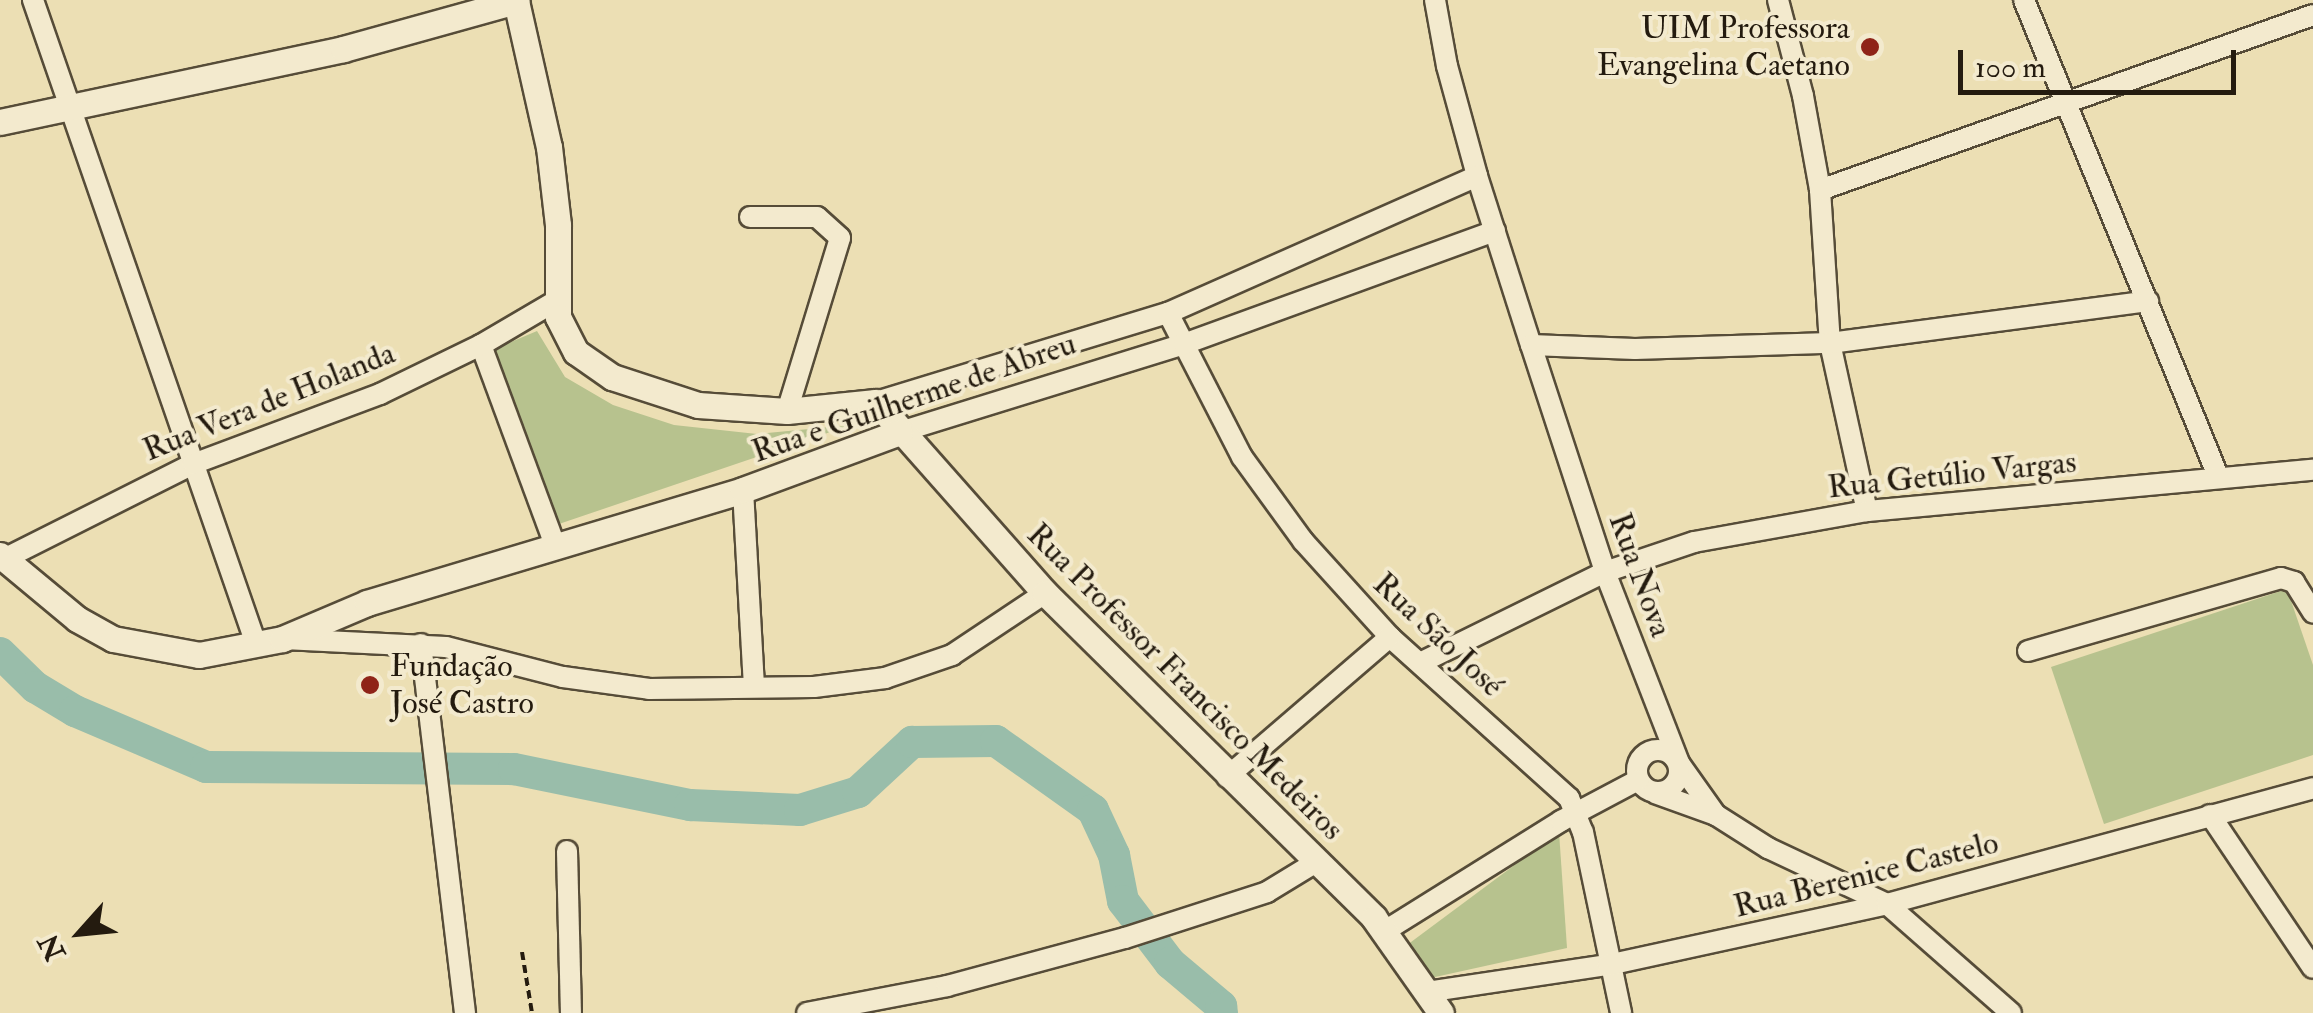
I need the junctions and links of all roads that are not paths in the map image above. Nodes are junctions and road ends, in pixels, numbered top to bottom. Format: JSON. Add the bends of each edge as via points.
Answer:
{"nodes":[{"id":1,"x":34,"y":0,"type":"edge"},
{"id":2,"x":518,"y":0,"type":"edge"},
{"id":3,"x":1434,"y":0,"type":"edge"},
{"id":4,"x":1778,"y":0,"type":"edge"},
{"id":5,"x":2024,"y":0,"type":"edge"},
{"id":6,"x":2313,"y":15,"type":"edge"},
{"id":7,"x":2066,"y":101,"type":"junction"},
{"id":8,"x":69,"y":109,"type":"junction"},
{"id":9,"x":0,"y":122,"type":"edge"},
{"id":10,"x":1477,"y":176,"type":"junction"},
{"id":11,"x":1820,"y":190,"type":"junction"},
{"id":12,"x":750,"y":217,"type":"dead end"},
{"id":13,"x":1494,"y":231,"type":"junction"},
{"id":14,"x":556,"y":301,"type":"junction"},
{"id":15,"x":2148,"y":301,"type":"junction"},
{"id":16,"x":1168,"y":313,"type":"junction"},
{"id":17,"x":1830,"y":343,"type":"junction"},
{"id":18,"x":481,"y":344,"type":"junction"},
{"id":19,"x":1184,"y":344,"type":"junction"},
{"id":20,"x":1531,"y":344,"type":"junction"},
{"id":21,"x":876,"y":402,"type":"junction"},
{"id":22,"x":787,"y":411,"type":"junction"},
{"id":23,"x":900,"y":432,"type":"junction"},
{"id":24,"x":193,"y":464,"type":"junction"},
{"id":25,"x":2313,"y":470,"type":"edge"},
{"id":26,"x":2218,"y":476,"type":"junction"},
{"id":27,"x":742,"y":490,"type":"junction"},
{"id":28,"x":1867,"y":511,"type":"junction"},
{"id":29,"x":556,"y":548,"type":"junction"},
{"id":30,"x":2,"y":557,"type":"edge"},
{"id":31,"x":1604,"y":572,"type":"junction"},
{"id":32,"x":1045,"y":593,"type":"junction"},
{"id":33,"x":2313,"y":613,"type":"edge"},
{"id":34,"x":1390,"y":637,"type":"junction"},
{"id":35,"x":282,"y":639,"type":"junction"},
{"id":36,"x":256,"y":644,"type":"junction"},
{"id":37,"x":421,"y":644,"type":"junction"},
{"id":38,"x":2028,"y":651,"type":"dead end"},
{"id":39,"x":1420,"y":662,"type":"junction"},
{"id":40,"x":754,"y":688,"type":"junction"},
{"id":41,"x":1664,"y":726,"type":"junction"},
{"id":42,"x":1644,"y":754,"type":"junction"},
{"id":43,"x":1679,"y":763,"type":"junction"},
{"id":44,"x":1227,"y":777,"type":"junction"},
{"id":45,"x":1646,"y":786,"type":"junction"},
{"id":46,"x":2313,"y":788,"type":"edge"},
{"id":47,"x":1578,"y":813,"type":"junction"},
{"id":48,"x":2210,"y":815,"type":"junction"},
{"id":49,"x":1716,"y":816,"type":"junction"},
{"id":50,"x":568,"y":850,"type":"dead end"},
{"id":51,"x":1318,"y":861,"type":"junction"},
{"id":52,"x":1887,"y":904,"type":"junction"},
{"id":53,"x":1385,"y":931,"type":"junction"},
{"id":54,"x":1608,"y":966,"type":"junction"},
{"id":55,"x":2313,"y":968,"type":"edge"},
{"id":56,"x":1434,"y":1002,"type":"edge"},
{"id":57,"x":465,"y":1013,"type":"edge"},
{"id":58,"x":571,"y":1013,"type":"edge"},
{"id":59,"x":807,"y":1013,"type":"edge"},
{"id":60,"x":1621,"y":1013,"type":"edge"},
{"id":61,"x":2012,"y":1013,"type":"edge"}],
"edges":[{"from":1,"to":8,"type":"street"},
{"from":2,"to":8,"type":"street","via":[[343,50]]},
{"from":2,"to":14,"type":"street","via":[[549,147],[558,225]]},
{"from":3,"to":10,"type":"street","name":"Rua Nova"},
{"from":4,"to":11,"type":"street"},
{"from":5,"to":7,"type":"street"},
{"from":6,"to":7,"type":"street"},
{"from":7,"to":11,"type":"street"},
{"from":7,"to":15,"type":"street"},
{"from":8,"to":9,"type":"street"},
{"from":8,"to":24,"type":"street"},
{"from":10,"to":13,"type":"street","name":"Rua Nova"},
{"from":10,"to":16,"type":"street","name":"Rua e Guilherme de Abreu"},
{"from":11,"to":17,"type":"street"},
{"from":12,"to":22,"type":"street","via":[[818,217],[840,238]]},
{"from":13,"to":19,"type":"street","name":"Rua e Guilherme de Abreu"},
{"from":13,"to":20,"type":"street","name":"Rua Nova"},
{"from":14,"to":18,"type":"street","name":"Rua Vera de Holanda"},
{"from":14,"to":22,"type":"street","name":"Rua e Guilherme de Abreu","via":[[576,352],[612,377],[698,405]]},
{"from":15,"to":17,"type":"street"},
{"from":15,"to":26,"type":"street"},
{"from":16,"to":19,"type":"street","name":"Rua São José"},
{"from":16,"to":21,"type":"street","name":"Rua e Guilherme de Abreu"},
{"from":17,"to":20,"type":"street","via":[[1635,349]]},
{"from":17,"to":28,"type":"street"},
{"from":18,"to":24,"type":"street","name":"Rua Vera de Holanda","via":[[380,394]]},
{"from":18,"to":29,"type":"street"},
{"from":19,"to":23,"type":"street","name":"Rua e Guilherme de Abreu"},
{"from":19,"to":34,"type":"street","name":"Rua São José","via":[[1222,423],[1269,497]]},
{"from":20,"to":31,"type":"street","name":"Rua Nova"},
{"from":21,"to":22,"type":"street","name":"Rua e Guilherme de Abreu"},
{"from":21,"to":23,"type":"street","name":"Rua Professor Francisco Medeiros"},
{"from":23,"to":27,"type":"street","name":"Rua e Guilherme de Abreu"},
{"from":23,"to":32,"type":"street","name":"Rua Professor Francisco Medeiros"},
{"from":24,"to":30,"type":"street","name":"Rua Vera de Holanda"},
{"from":24,"to":36,"type":"street"},
{"from":25,"to":26,"type":"street","name":"Rua Getúlio Vargas"},
{"from":26,"to":28,"type":"street","name":"Rua Getúlio Vargas"},
{"from":27,"to":29,"type":"street","name":"Rua e Guilherme de Abreu"},
{"from":27,"to":40,"type":"street"},
{"from":28,"to":31,"type":"street","name":"Rua Getúlio Vargas","via":[[1694,542]]},
{"from":29,"to":35,"type":"street","name":"Rua e Guilherme de Abreu","via":[[367,603]]},
{"from":30,"to":36,"type":"street","name":"Rua e Guilherme de Abreu","via":[[77,619],[113,639],[200,654]]},
{"from":31,"to":39,"type":"street","name":"Rua Getúlio Vargas"},
{"from":31,"to":41,"type":"street","name":"Rua Nova"},
{"from":32,"to":40,"type":"street","via":[[976,642],[916,669],[851,682]]},
{"from":32,"to":44,"type":"street","name":"Rua Professor Francisco Medeiros"},
{"from":33,"to":38,"type":"street","via":[[2294,582],[2281,578]]},
{"from":34,"to":39,"type":"street","name":"Rua São José"},
{"from":34,"to":44,"type":"street"},
{"from":35,"to":36,"type":"street","name":"Rua e Guilherme de Abreu"},
{"from":35,"to":37,"type":"street"},
{"from":37,"to":40,"type":"street","via":[[598,683]]},
{"from":37,"to":57,"type":"street"},
{"from":39,"to":47,"type":"street","name":"Rua São José","via":[[1550,777]]},
{"from":41,"to":42,"type":"street"},
{"from":41,"to":43,"type":"street","name":"Rua Nova"},
{"from":42,"to":43,"type":"street","via":[[1664,750]]},
{"from":42,"to":45,"type":"street","via":[[1636,766]]},
{"from":43,"to":45,"type":"street","via":[[1674,786]]},
{"from":43,"to":49,"type":"street","name":"Rua Nova"},
{"from":44,"to":51,"type":"street","name":"Rua Professor Francisco Medeiros"},
{"from":45,"to":47,"type":"street"},
{"from":45,"to":49,"type":"street"},
{"from":46,"to":48,"type":"street","name":"Rua Berenice Castelo"},
{"from":47,"to":53,"type":"street"},
{"from":47,"to":54,"type":"street","name":"Rua São José"},
{"from":48,"to":52,"type":"street","name":"Rua Berenice Castelo"},
{"from":48,"to":55,"type":"street"},
{"from":49,"to":52,"type":"street","name":"Rua Nova"},
{"from":50,"to":58,"type":"street"},
{"from":51,"to":53,"type":"street","name":"Rua Professor Francisco Medeiros"},
{"from":51,"to":59,"type":"street","via":[[1267,892],[1125,938],[947,986]]},
{"from":52,"to":54,"type":"street","name":"Rua Berenice Castelo"},
{"from":52,"to":61,"type":"street","name":"Rua Nova"},
{"from":53,"to":56,"type":"street","name":"Rua Professor Francisco Medeiros"},
{"from":54,"to":56,"type":"street","name":"Rua Berenice Castelo"},
{"from":54,"to":60,"type":"street","name":"Rua São José"}]}
